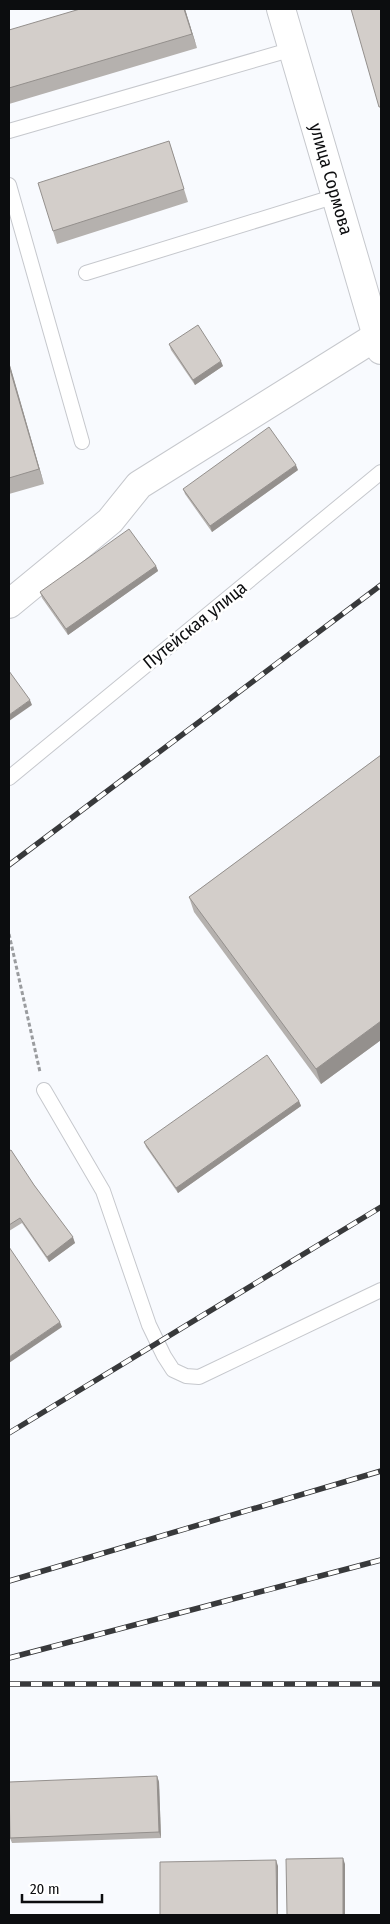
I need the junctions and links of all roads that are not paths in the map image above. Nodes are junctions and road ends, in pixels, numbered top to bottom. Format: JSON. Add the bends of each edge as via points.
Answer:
{"nodes":[{"id":1,"x":281,"y":9,"type":"edge"},
{"id":2,"x":293,"y":49,"type":"junction"},
{"id":3,"x":9,"y":131,"type":"edge"},
{"id":4,"x":9,"y":185,"type":"edge"},
{"id":5,"x":336,"y":196,"type":"junction"},
{"id":6,"x":86,"y":273,"type":"dead end"},
{"id":7,"x":379,"y":343,"type":"edge"},
{"id":8,"x":82,"y":442,"type":"dead end"},
{"id":9,"x":381,"y":472,"type":"edge"},
{"id":10,"x":9,"y":604,"type":"edge"},
{"id":11,"x":9,"y":778,"type":"edge"},
{"id":12,"x":44,"y":1090,"type":"road end"},
{"id":13,"x":381,"y":1290,"type":"edge"}],
"edges":[{"from":1,"to":2,"type":"street","name":"улица Сормова"},
{"from":2,"to":3,"type":"lane"},
{"from":2,"to":5,"type":"street","name":"улица Сормова"},
{"from":4,"to":8,"type":"lane"},
{"from":5,"to":6,"type":"lane"},
{"from":5,"to":7,"type":"street","name":"улица Сормова"},
{"from":7,"to":10,"type":"street","via":[[139,485],[110,521]]},
{"from":9,"to":11,"type":"lane","name":"Путейская улица"},
{"from":12,"to":13,"type":"lane","via":[[103,1191],[149,1324],[173,1370],[199,1377]]}]}
